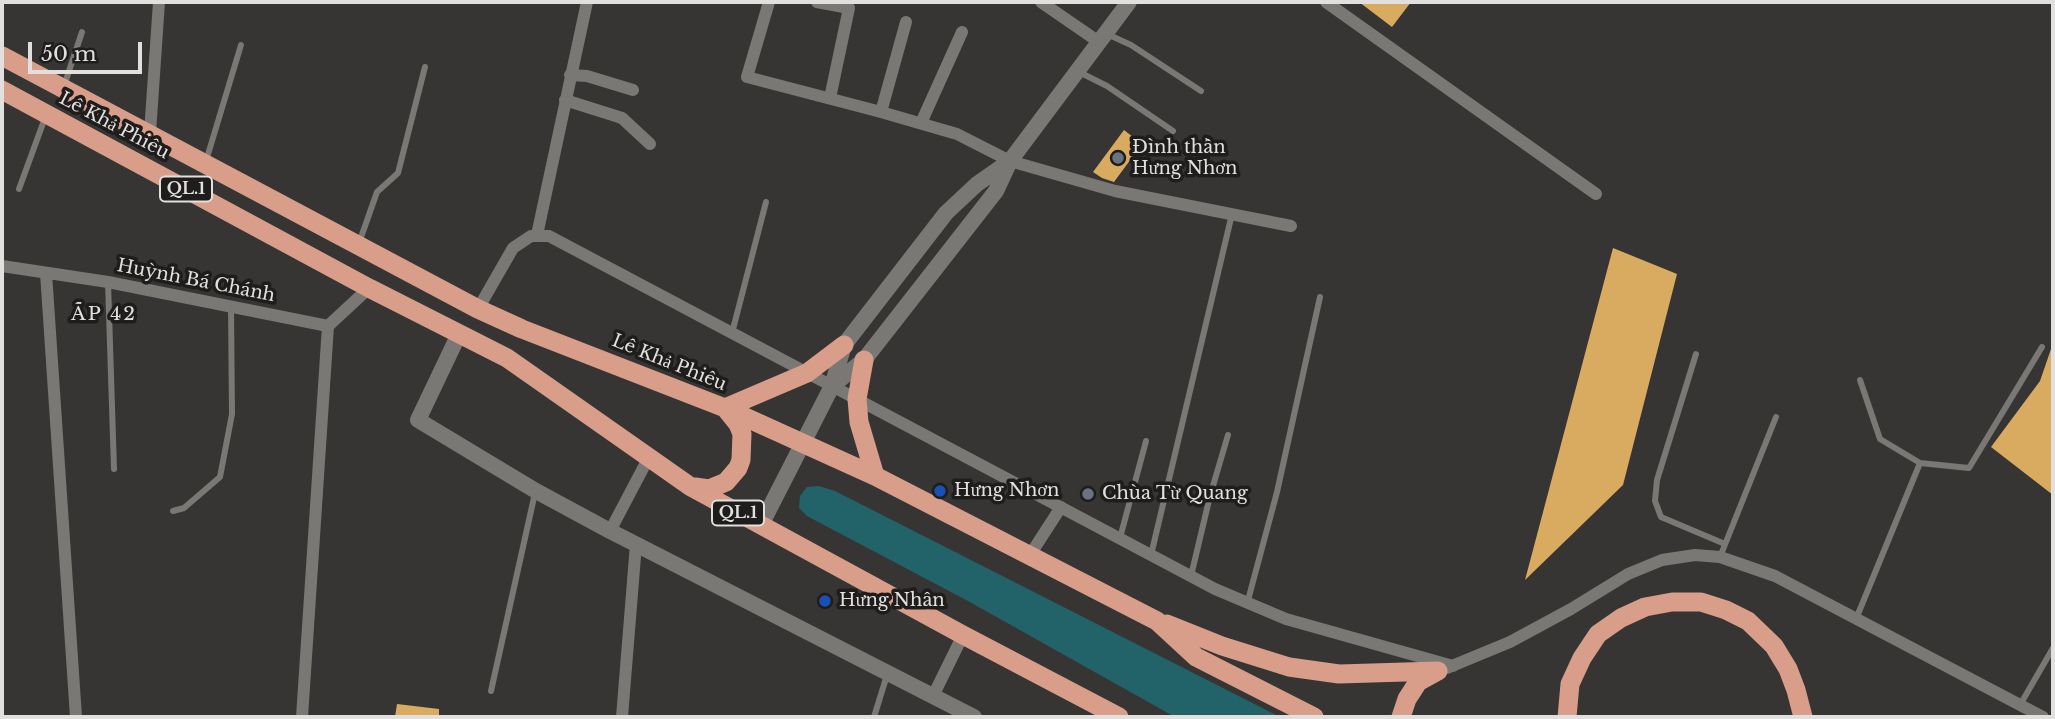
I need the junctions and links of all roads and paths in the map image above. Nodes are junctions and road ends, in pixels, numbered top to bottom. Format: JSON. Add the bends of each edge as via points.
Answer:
{"nodes":[{"id":1,"x":159,"y":2,"type":"edge"},
{"id":2,"x":587,"y":2,"type":"edge"},
{"id":3,"x":769,"y":2,"type":"edge"},
{"id":4,"x":817,"y":2,"type":"edge"},
{"id":5,"x":1041,"y":2,"type":"edge"},
{"id":6,"x":1129,"y":2,"type":"edge"},
{"id":7,"x":1326,"y":2,"type":"edge"},
{"id":8,"x":906,"y":22,"type":"dead end"},
{"id":9,"x":82,"y":32,"type":"dead end"},
{"id":10,"x":962,"y":32,"type":"dead end"},
{"id":11,"x":1102,"y":38,"type":"junction"},
{"id":12,"x":241,"y":45,"type":"dead end"},
{"id":13,"x":2,"y":56,"type":"edge"},
{"id":14,"x":425,"y":66,"type":"dead end"},
{"id":15,"x":1077,"y":71,"type":"junction"},
{"id":16,"x":570,"y":75,"type":"junction"},
{"id":17,"x":63,"y":88,"type":"junction"},
{"id":18,"x":2,"y":90,"type":"edge"},
{"id":19,"x":633,"y":90,"type":"dead end"},
{"id":20,"x":1201,"y":91,"type":"dead end"},
{"id":21,"x":830,"y":99,"type":"junction"},
{"id":22,"x":565,"y":100,"type":"junction"},
{"id":23,"x":881,"y":112,"type":"junction"},
{"id":24,"x":46,"y":114,"type":"junction"},
{"id":25,"x":921,"y":123,"type":"junction"},
{"id":26,"x":1173,"y":131,"type":"dead end"},
{"id":27,"x":150,"y":133,"type":"junction"},
{"id":28,"x":650,"y":144,"type":"dead end"},
{"id":29,"x":1010,"y":162,"type":"junction"},
{"id":30,"x":206,"y":163,"type":"junction"},
{"id":31,"x":19,"y":189,"type":"dead end"},
{"id":32,"x":1596,"y":194,"type":"dead end"},
{"id":33,"x":766,"y":202,"type":"dead end"},
{"id":34,"x":1231,"y":214,"type":"junction"},
{"id":35,"x":1291,"y":226,"type":"dead end"},
{"id":36,"x":537,"y":235,"type":"junction"},
{"id":37,"x":358,"y":245,"type":"junction"},
{"id":38,"x":2,"y":265,"type":"edge"},
{"id":39,"x":46,"y":272,"type":"junction"},
{"id":40,"x":108,"y":282,"type":"junction"},
{"id":41,"x":369,"y":288,"type":"junction"},
{"id":42,"x":1320,"y":297,"type":"dead end"},
{"id":43,"x":231,"y":305,"type":"junction"},
{"id":44,"x":478,"y":309,"type":"junction"},
{"id":45,"x":328,"y":326,"type":"junction"},
{"id":46,"x":732,"y":332,"type":"junction"},
{"id":47,"x":459,"y":334,"type":"junction"},
{"id":48,"x":844,"y":345,"type":"junction"},
{"id":49,"x":2042,"y":347,"type":"dead end"},
{"id":50,"x":1696,"y":354,"type":"dead end"},
{"id":51,"x":864,"y":360,"type":"junction"},
{"id":52,"x":807,"y":373,"type":"junction"},
{"id":53,"x":1860,"y":380,"type":"dead end"},
{"id":54,"x":832,"y":386,"type":"junction"},
{"id":55,"x":857,"y":399,"type":"junction"},
{"id":56,"x":725,"y":408,"type":"junction"},
{"id":57,"x":1776,"y":416,"type":"dead end"},
{"id":58,"x":1228,"y":435,"type":"dead end"},
{"id":59,"x":1146,"y":441,"type":"dead end"},
{"id":60,"x":802,"y":443,"type":"junction"},
{"id":61,"x":649,"y":457,"type":"junction"},
{"id":62,"x":1920,"y":463,"type":"junction"},
{"id":63,"x":114,"y":469,"type":"dead end"},
{"id":64,"x":875,"y":476,"type":"junction"},
{"id":65,"x":691,"y":487,"type":"junction"},
{"id":66,"x":536,"y":491,"type":"junction"},
{"id":67,"x":1061,"y":507,"type":"junction"},
{"id":68,"x":173,"y":511,"type":"dead end"},
{"id":69,"x":761,"y":525,"type":"junction"},
{"id":70,"x":610,"y":531,"type":"junction"},
{"id":71,"x":1120,"y":538,"type":"junction"},
{"id":72,"x":636,"y":544,"type":"junction"},
{"id":73,"x":1725,"y":544,"type":"junction"},
{"id":74,"x":1030,"y":555,"type":"junction"},
{"id":75,"x":1151,"y":555,"type":"junction"},
{"id":76,"x":1720,"y":557,"type":"junction"},
{"id":77,"x":1191,"y":576,"type":"junction"},
{"id":78,"x":1247,"y":604,"type":"junction"},
{"id":79,"x":1856,"y":619,"type":"junction"},
{"id":80,"x":1157,"y":621,"type":"junction"},
{"id":81,"x":963,"y":635,"type":"junction"},
{"id":82,"x":2053,"y":648,"type":"edge"},
{"id":83,"x":1445,"y":668,"type":"junction"},
{"id":84,"x":888,"y":673,"type":"junction"},
{"id":85,"x":491,"y":691,"type":"dead end"},
{"id":86,"x":933,"y":696,"type":"junction"},
{"id":87,"x":2020,"y":705,"type":"junction"},
{"id":88,"x":76,"y":717,"type":"edge"},
{"id":89,"x":302,"y":717,"type":"edge"},
{"id":90,"x":622,"y":717,"type":"edge"},
{"id":91,"x":874,"y":717,"type":"edge"},
{"id":92,"x":974,"y":717,"type":"edge"},
{"id":93,"x":1119,"y":717,"type":"edge"},
{"id":94,"x":1314,"y":717,"type":"edge"},
{"id":95,"x":1401,"y":717,"type":"edge"},
{"id":96,"x":1567,"y":717,"type":"edge"},
{"id":97,"x":1803,"y":717,"type":"edge"},
{"id":98,"x":2043,"y":717,"type":"edge"}],
"edges":[{"from":1,"to":27,"type":"street"},
{"from":2,"to":16,"type":"street"},
{"from":3,"to":21,"type":"street","via":[[747,76]]},
{"from":4,"to":21,"type":"street","via":[[849,8]]},
{"from":5,"to":11,"type":"street"},
{"from":6,"to":11,"type":"street"},
{"from":7,"to":32,"type":"street"},
{"from":8,"to":23,"type":"street"},
{"from":9,"to":17,"type":"lane"},
{"from":10,"to":25,"type":"street"},
{"from":11,"to":15,"type":"street"},
{"from":11,"to":20,"type":"lane","via":[[1131,45]]},
{"from":12,"to":30,"type":"lane"},
{"from":13,"to":17,"type":"highway","name":"Lê Khả Phiêu","number":"QL.1"},
{"from":14,"to":37,"type":"lane","via":[[398,173],[377,192]]},
{"from":15,"to":26,"type":"lane"},
{"from":15,"to":29,"type":"street"},
{"from":16,"to":19,"type":"street"},
{"from":16,"to":22,"type":"street"},
{"from":17,"to":27,"type":"highway","name":"Lê Khả Phiêu","number":"QL.1"},
{"from":18,"to":24,"type":"highway","name":"Lê Khả Phiêu","number":"QL.1"},
{"from":21,"to":23,"type":"street"},
{"from":22,"to":28,"type":"street","via":[[622,118]]},
{"from":22,"to":36,"type":"street"},
{"from":23,"to":25,"type":"street"},
{"from":24,"to":31,"type":"lane"},
{"from":24,"to":41,"type":"highway","name":"Lê Khả Phiêu","number":"QL.1"},
{"from":25,"to":29,"type":"street","via":[[957,134]]},
{"from":27,"to":30,"type":"highway","name":"Lê Khả Phiêu","number":"QL.1"},
{"from":29,"to":34,"type":"street","via":[[1115,191]]},
{"from":29,"to":48,"type":"street","via":[[946,213]]},
{"from":29,"to":51,"type":"street","via":[[996,191]]},
{"from":30,"to":37,"type":"highway","name":"Lê Khả Phiêu","number":"QL.1"},
{"from":33,"to":46,"type":"lane"},
{"from":34,"to":35,"type":"street"},
{"from":34,"to":75,"type":"lane"},
{"from":36,"to":44,"type":"street","via":[[513,248]]},
{"from":36,"to":46,"type":"street","via":[[554,238]]},
{"from":37,"to":44,"type":"highway","name":"Lê Khả Phiêu","number":"QL.1"},
{"from":38,"to":39,"type":"street","name":"Huỳnh Bá Chánh"},
{"from":39,"to":40,"type":"street","name":"Huỳnh Bá Chánh"},
{"from":39,"to":88,"type":"street"},
{"from":40,"to":43,"type":"street","name":"Huỳnh Bá Chánh"},
{"from":40,"to":63,"type":"lane"},
{"from":41,"to":45,"type":"street"},
{"from":41,"to":47,"type":"highway","name":"Lê Khả Phiêu","number":"QL.1"},
{"from":42,"to":78,"type":"lane"},
{"from":43,"to":45,"type":"street","name":"Huỳnh Bá Chánh"},
{"from":43,"to":68,"type":"lane","via":[[232,414],[220,477],[184,508]]},
{"from":44,"to":56,"type":"highway","name":"Lê Khả Phiêu","number":"QL.1"},
{"from":45,"to":89,"type":"street"},
{"from":46,"to":52,"type":"street"},
{"from":47,"to":61,"type":"highway","name":"Lê Khả Phiêu","number":"QL.1","via":[[507,358]]},
{"from":47,"to":66,"type":"street","via":[[418,420]]},
{"from":48,"to":52,"type":"highway"},
{"from":48,"to":54,"type":"street"},
{"from":49,"to":62,"type":"lane","via":[[1969,468]]},
{"from":50,"to":73,"type":"lane","via":[[1657,480],[1655,502],[1661,517]]},
{"from":51,"to":54,"type":"street"},
{"from":51,"to":55,"type":"highway"},
{"from":52,"to":54,"type":"street"},
{"from":52,"to":56,"type":"highway"},
{"from":53,"to":62,"type":"lane","via":[[1880,439]]},
{"from":54,"to":55,"type":"street"},
{"from":54,"to":60,"type":"street"},
{"from":55,"to":64,"type":"highway","via":[[862,438]]},
{"from":55,"to":67,"type":"street"},
{"from":56,"to":60,"type":"highway","name":"Lê Khả Phiêu","number":"QL.1"},
{"from":56,"to":65,"type":"highway","via":[[742,434],[741,460],[718,486]]},
{"from":57,"to":73,"type":"lane"},
{"from":58,"to":77,"type":"lane"},
{"from":59,"to":71,"type":"lane"},
{"from":60,"to":64,"type":"highway","name":"Lê Khả Phiêu","number":"QL.1"},
{"from":60,"to":69,"type":"street"},
{"from":61,"to":65,"type":"highway","name":"Lê Khả Phiêu","number":"QL.1"},
{"from":61,"to":70,"type":"street"},
{"from":62,"to":79,"type":"lane"},
{"from":64,"to":74,"type":"highway","name":"Lê Khả Phiêu","number":"QL.1"},
{"from":65,"to":69,"type":"highway","name":"Lê Khả Phiêu","number":"QL.1"},
{"from":66,"to":70,"type":"street"},
{"from":66,"to":85,"type":"lane"},
{"from":67,"to":71,"type":"street"},
{"from":67,"to":74,"type":"street"},
{"from":69,"to":81,"type":"highway","name":"Lê Khả Phiêu","number":"QL.1"},
{"from":70,"to":72,"type":"street"},
{"from":71,"to":75,"type":"street"},
{"from":72,"to":84,"type":"street"},
{"from":72,"to":90,"type":"street"},
{"from":73,"to":76,"type":"lane"},
{"from":74,"to":80,"type":"highway","name":"Lê Khả Phiêu","number":"QL.1"},
{"from":75,"to":77,"type":"street"},
{"from":76,"to":79,"type":"street","via":[[1775,576]]},
{"from":76,"to":83,"type":"street","via":[[1662,560],[1628,574],[1510,642]]},
{"from":77,"to":78,"type":"street"},
{"from":78,"to":83,"type":"street"},
{"from":79,"to":87,"type":"street"},
{"from":80,"to":83,"type":"highway","via":[[1289,667],[1339,674]]},
{"from":80,"to":94,"type":"highway","name":"Lê Khả Phiêu","number":"QL.1","via":[[1196,657]]},
{"from":81,"to":86,"type":"street"},
{"from":81,"to":93,"type":"highway","name":"Lê Khả Phiêu","number":"QL.1"},
{"from":82,"to":87,"type":"lane"},
{"from":83,"to":95,"type":"highway","via":[[1418,682]]},
{"from":84,"to":86,"type":"street"},
{"from":84,"to":91,"type":"lane"},
{"from":86,"to":92,"type":"street"},
{"from":87,"to":98,"type":"street"},
{"from":96,"to":97,"type":"highway","via":[[1570,684],[1598,634],[1645,607],[1672,602],[1701,602],[1748,621],[1774,646],[1788,669]]}]}
